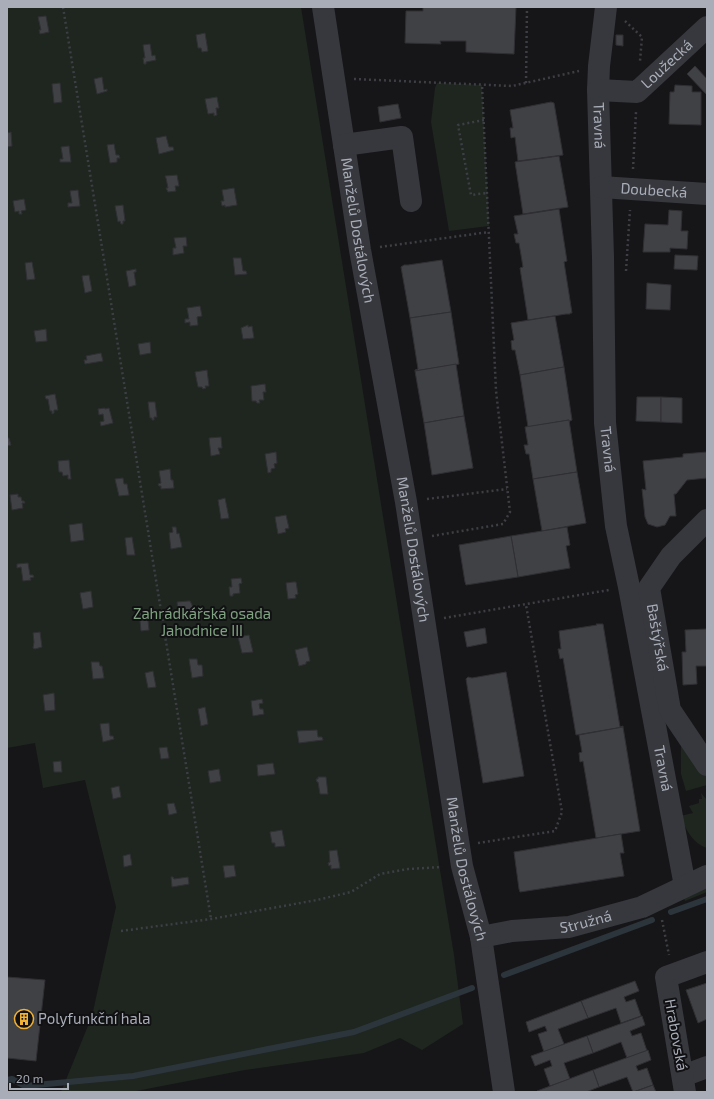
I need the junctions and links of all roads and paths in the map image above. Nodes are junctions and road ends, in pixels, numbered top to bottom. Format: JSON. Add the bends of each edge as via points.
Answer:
{"nodes":[{"id":1,"x":63,"y":7,"type":"edge"},
{"id":2,"x":323,"y":7,"type":"edge"},
{"id":3,"x":528,"y":7,"type":"edge"},
{"id":4,"x":606,"y":7,"type":"edge"},
{"id":5,"x":707,"y":27,"type":"edge"},
{"id":6,"x":599,"y":66,"type":"junction"},
{"id":7,"x":334,"y":79,"type":"junction"},
{"id":8,"x":526,"y":83,"type":"junction"},
{"id":9,"x":482,"y":85,"type":"junction"},
{"id":10,"x":598,"y":90,"type":"junction"},
{"id":11,"x":484,"y":120,"type":"junction"},
{"id":12,"x":344,"y":145,"type":"junction"},
{"id":13,"x":601,"y":187,"type":"junction"},
{"id":14,"x":487,"y":193,"type":"junction"},
{"id":15,"x":707,"y":194,"type":"edge"},
{"id":16,"x":411,"y":201,"type":"dead end"},
{"id":17,"x":489,"y":232,"type":"junction"},
{"id":18,"x":360,"y":250,"type":"junction"},
{"id":19,"x":507,"y":489,"type":"junction"},
{"id":20,"x":406,"y":502,"type":"junction"},
{"id":21,"x":707,"y":520,"type":"edge"},
{"id":22,"x":412,"y":540,"type":"junction"},
{"id":23,"x":629,"y":587,"type":"junction"},
{"id":24,"x":526,"y":605,"type":"junction"},
{"id":25,"x":425,"y":621,"type":"junction"},
{"id":26,"x":707,"y":765,"type":"edge"},
{"id":27,"x":461,"y":855,"type":"junction"},
{"id":28,"x":707,"y":876,"type":"edge"},
{"id":29,"x":685,"y":886,"type":"junction"},
{"id":30,"x":658,"y":899,"type":"junction"},
{"id":31,"x":211,"y":919,"type":"junction"},
{"id":32,"x":121,"y":931,"type":"dead end"},
{"id":33,"x":481,"y":937,"type":"junction"},
{"id":34,"x":707,"y":962,"type":"edge"},
{"id":35,"x":669,"y":976,"type":"junction"},
{"id":36,"x":707,"y":1067,"type":"edge"},
{"id":37,"x":684,"y":1084,"type":"edge"},
{"id":38,"x":504,"y":1092,"type":"edge"}],
"edges":[{"from":1,"to":31,"type":"path"},
{"from":2,"to":7,"type":"street","name":"Manželů Dostálových"},
{"from":3,"to":8,"type":"path"},
{"from":4,"to":6,"type":"street","name":"Travná"},
{"from":5,"to":10,"type":"street","name":"Loužecká","via":[[637,92]]},
{"from":6,"to":8,"type":"path"},
{"from":6,"to":10,"type":"street","name":"Travná"},
{"from":7,"to":9,"type":"path"},
{"from":7,"to":12,"type":"street","name":"Manželů Dostálových"},
{"from":8,"to":9,"type":"path","via":[[512,86]]},
{"from":9,"to":11,"type":"path"},
{"from":10,"to":13,"type":"street","name":"Travná"},
{"from":11,"to":14,"type":"path"},
{"from":11,"to":14,"type":"path","via":[[458,125],[471,194]]},
{"from":12,"to":16,"type":"street","via":[[402,137]]},
{"from":12,"to":18,"type":"street","name":"Manželů Dostálových"},
{"from":13,"to":15,"type":"street","name":"Doubecká"},
{"from":13,"to":23,"type":"street","name":"Travná","via":[[605,423],[616,526]]},
{"from":14,"to":17,"type":"path"},
{"from":17,"to":18,"type":"path"},
{"from":17,"to":19,"type":"path","via":[[496,391]]},
{"from":18,"to":20,"type":"street","name":"Manželů Dostálových"},
{"from":19,"to":20,"type":"path"},
{"from":19,"to":22,"type":"path","via":[[510,512],[503,524]]},
{"from":20,"to":22,"type":"street","name":"Manželů Dostálových"},
{"from":21,"to":26,"type":"street","name":"Baštýřská","via":[[671,556],[649,588],[670,710]]},
{"from":22,"to":25,"type":"street","name":"Manželů Dostálových"},
{"from":23,"to":24,"type":"path"},
{"from":23,"to":29,"type":"street","name":"Travná"},
{"from":24,"to":25,"type":"path"},
{"from":24,"to":27,"type":"path","via":[[562,812],[555,831]]},
{"from":25,"to":27,"type":"street","name":"Manželů Dostálových"},
{"from":27,"to":31,"type":"path","via":[[380,874],[350,892]]},
{"from":27,"to":33,"type":"street","name":"Manželů Dostálových"},
{"from":28,"to":29,"type":"street","name":"Stružná"},
{"from":29,"to":30,"type":"street","name":"Stružná"},
{"from":30,"to":33,"type":"street","name":"Stružná","via":[[642,907],[569,927],[512,931]]},
{"from":30,"to":35,"type":"path"},
{"from":31,"to":32,"type":"path"},
{"from":33,"to":38,"type":"street","name":"Manželů Dostálových"},
{"from":34,"to":35,"type":"street"},
{"from":35,"to":37,"type":"street","name":"Hrabovská"},
{"from":36,"to":37,"type":"street"}]}
